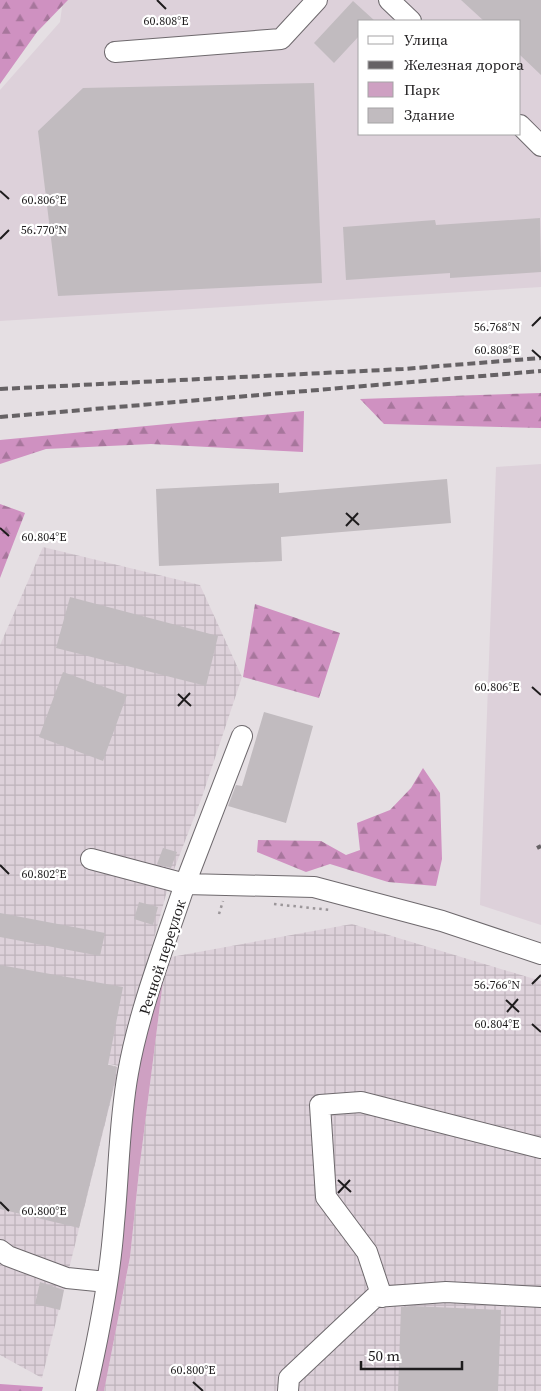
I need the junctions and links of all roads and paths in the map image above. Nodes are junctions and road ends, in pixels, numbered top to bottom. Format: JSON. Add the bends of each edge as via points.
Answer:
{"nodes":[{"id":1,"x":317,"y":0,"type":"edge"},
{"id":2,"x":389,"y":0,"type":"edge"},
{"id":3,"x":410,"y":20,"type":"edge"},
{"id":4,"x":115,"y":52,"type":"dead end"},
{"id":5,"x":521,"y":126,"type":"edge"},
{"id":6,"x":541,"y":146,"type":"edge"},
{"id":7,"x":242,"y":736,"type":"dead end"},
{"id":8,"x":91,"y":858,"type":"dead end"},
{"id":9,"x":185,"y":884,"type":"junction"},
{"id":10,"x":232,"y":901,"type":"dead end"},
{"id":11,"x":270,"y":904,"type":"dead end"},
{"id":12,"x":336,"y":910,"type":"dead end"},
{"id":13,"x":219,"y":914,"type":"dead end"},
{"id":14,"x":541,"y":954,"type":"edge"},
{"id":15,"x":541,"y":1148,"type":"edge"},
{"id":16,"x":0,"y":1250,"type":"edge"},
{"id":17,"x":108,"y":1282,"type":"junction"},
{"id":18,"x":382,"y":1296,"type":"junction"},
{"id":19,"x":541,"y":1297,"type":"edge"},
{"id":20,"x":86,"y":1391,"type":"edge"},
{"id":21,"x":288,"y":1391,"type":"edge"}],
"edges":[{"from":1,"to":4,"type":"street","via":[[281,39]]},
{"from":2,"to":3,"type":"street"},
{"from":5,"to":6,"type":"street"},
{"from":7,"to":9,"type":"street"},
{"from":8,"to":9,"type":"street"},
{"from":9,"to":14,"type":"street","name":"Речной переулок","via":[[314,887],[442,922]]},
{"from":9,"to":17,"type":"street","name":"Речной переулок","via":[[156,968],[128,1072]]},
{"from":10,"to":13,"type":"path","via":[[222,901]]},
{"from":11,"to":12,"type":"path"},
{"from":15,"to":18,"type":"street","via":[[361,1102],[320,1105],[326,1197],[367,1252]]},
{"from":16,"to":17,"type":"street","via":[[8,1256],[68,1278]]},
{"from":17,"to":20,"type":"street","name":"Речной переулок","via":[[103,1320]]},
{"from":18,"to":19,"type":"street","via":[[446,1292]]},
{"from":18,"to":21,"type":"street","via":[[375,1297],[289,1378]]}]}
